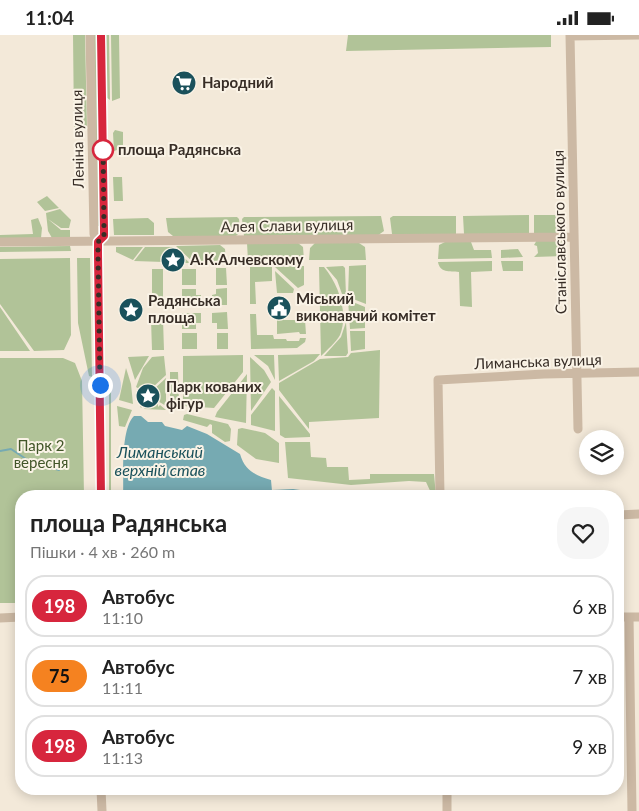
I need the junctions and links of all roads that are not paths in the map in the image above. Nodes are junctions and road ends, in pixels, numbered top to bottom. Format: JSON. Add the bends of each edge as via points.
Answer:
{"nodes":[{"id":1,"x":90,"y":35,"type":"edge"},
{"id":2,"x":101,"y":35,"type":"edge"},
{"id":3,"x":639,"y":35,"type":"edge"},
{"id":4,"x":570,"y":36,"type":"edge"},
{"id":5,"x":574,"y":237,"type":"junction"},
{"id":6,"x":0,"y":242,"type":"edge"},
{"id":7,"x":98,"y":242,"type":"junction"},
{"id":8,"x":639,"y":372,"type":"edge"},
{"id":9,"x":577,"y":374,"type":"junction"},
{"id":10,"x":578,"y":429,"type":"dead end"},
{"id":11,"x":101,"y":490,"type":"edge"},
{"id":12,"x":440,"y":490,"type":"edge"},
{"id":13,"x":639,"y":514,"type":"edge"},
{"id":14,"x":624,"y":515,"type":"edge"},
{"id":15,"x":15,"y":617,"type":"edge"},
{"id":16,"x":624,"y":617,"type":"edge"},
{"id":17,"x":629,"y":617,"type":"junction"},
{"id":18,"x":639,"y":617,"type":"edge"},
{"id":19,"x":0,"y":618,"type":"edge"},
{"id":20,"x":101,"y":795,"type":"edge"},
{"id":21,"x":447,"y":795,"type":"edge"},
{"id":22,"x":102,"y":811,"type":"edge"},
{"id":23,"x":447,"y":811,"type":"edge"},
{"id":24,"x":632,"y":811,"type":"edge"}],
"edges":[{"from":1,"to":7,"type":"street","name":"Леніна вулиця","via":[[94,234]]},
{"from":2,"to":7,"type":"street","name":"Леніна вулиця","via":[[104,236]]},
{"from":3,"to":4,"type":"street"},
{"from":4,"to":5,"type":"street","name":"Станіславського вулиця"},
{"from":5,"to":7,"type":"street","name":"Алея Слави вулиця"},
{"from":5,"to":9,"type":"street","name":"Станіславського вулиця"},
{"from":6,"to":7,"type":"street","name":"Алея Слави вулиця"},
{"from":7,"to":11,"type":"street","name":"Леніна вулиця"},
{"from":8,"to":9,"type":"street","name":"Лиманська вулиця"},
{"from":9,"to":10,"type":"street","name":"Станіславського вулиця"},
{"from":9,"to":12,"type":"street","name":"Лиманська вулиця","via":[[438,380]]},
{"from":13,"to":14,"type":"street"},
{"from":15,"to":19,"type":"street"},
{"from":16,"to":17,"type":"street"},
{"from":17,"to":18,"type":"street"},
{"from":17,"to":24,"type":"street"},
{"from":20,"to":22,"type":"street"},
{"from":21,"to":23,"type":"street"}]}
